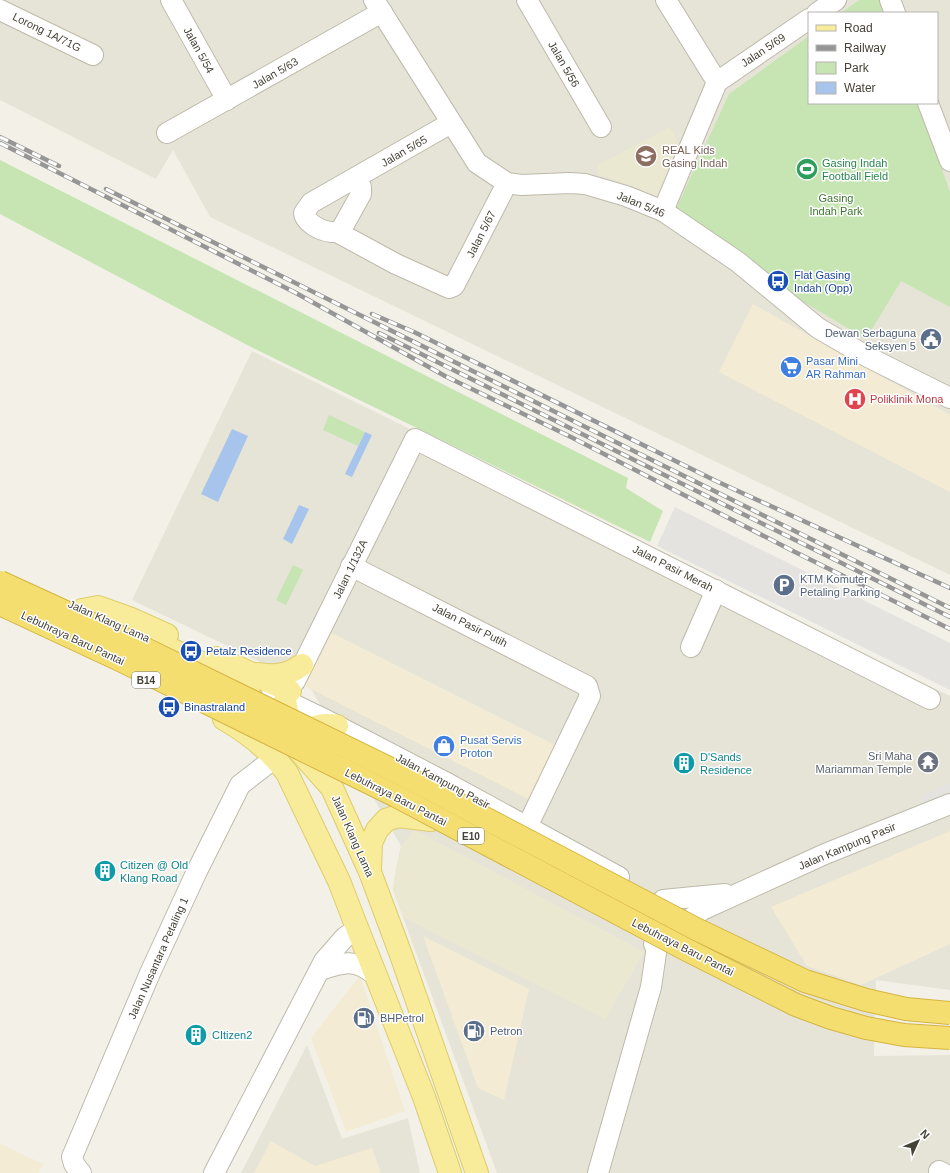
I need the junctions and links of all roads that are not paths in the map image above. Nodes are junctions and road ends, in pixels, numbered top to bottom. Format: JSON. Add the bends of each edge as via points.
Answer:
{"nodes":[{"id":1,"x":171,"y":0,"type":"edge"},
{"id":2,"x":527,"y":0,"type":"edge"},
{"id":3,"x":666,"y":0,"type":"edge"},
{"id":4,"x":836,"y":0,"type":"edge"},
{"id":5,"x":890,"y":0,"type":"edge"},
{"id":6,"x":378,"y":6,"type":"edge"},
{"id":7,"x":813,"y":9,"type":"edge"},
{"id":8,"x":0,"y":10,"type":"edge"},
{"id":9,"x":895,"y":12,"type":"edge"},
{"id":10,"x":808,"y":13,"type":"edge"},
{"id":11,"x":93,"y":55,"type":"dead end"},
{"id":12,"x":717,"y":82,"type":"junction"},
{"id":13,"x":226,"y":100,"type":"junction"},
{"id":14,"x":928,"y":104,"type":"edge"},
{"id":15,"x":451,"y":123,"type":"junction"},
{"id":16,"x":601,"y":127,"type":"dead end"},
{"id":17,"x":167,"y":134,"type":"dead end"},
{"id":18,"x":950,"y":161,"type":"edge"},
{"id":19,"x":356,"y":178,"type":"junction"},
{"id":20,"x":507,"y":182,"type":"junction"},
{"id":21,"x":663,"y":211,"type":"junction"},
{"id":22,"x":338,"y":232,"type":"junction"},
{"id":23,"x":454,"y":286,"type":"joint"},
{"id":24,"x":950,"y":398,"type":"edge"},
{"id":25,"x":415,"y":439,"type":"joint"},
{"id":26,"x":351,"y":566,"type":"junction"},
{"id":27,"x":0,"y":572,"type":"edge"},
{"id":28,"x":0,"y":582,"type":"edge"},
{"id":29,"x":716,"y":590,"type":"junction"},
{"id":30,"x":82,"y":610,"type":"junction"},
{"id":31,"x":2,"y":613,"type":"edge"},
{"id":32,"x":691,"y":647,"type":"dead end"},
{"id":33,"x":302,"y":665,"type":"junction"},
{"id":34,"x":219,"y":671,"type":"junction"},
{"id":35,"x":250,"y":673,"type":"junction"},
{"id":36,"x":287,"y":696,"type":"junction"},
{"id":37,"x":930,"y":699,"type":"dead end"},
{"id":38,"x":337,"y":726,"type":"junction"},
{"id":39,"x":292,"y":742,"type":"junction"},
{"id":40,"x":276,"y":757,"type":"junction"},
{"id":41,"x":447,"y":783,"type":"junction"},
{"id":42,"x":950,"y":804,"type":"edge"},
{"id":43,"x":431,"y":820,"type":"junction"},
{"id":44,"x":527,"y":826,"type":"junction"},
{"id":45,"x":370,"y":872,"type":"junction"},
{"id":46,"x":746,"y":891,"type":"junction"},
{"id":47,"x":663,"y":900,"type":"junction"},
{"id":48,"x":358,"y":929,"type":"junction"},
{"id":49,"x":677,"y":930,"type":"junction"},
{"id":50,"x":657,"y":946,"type":"junction"},
{"id":51,"x":320,"y":970,"type":"junction"},
{"id":52,"x":376,"y":976,"type":"junction"},
{"id":53,"x":950,"y":1013,"type":"edge"},
{"id":54,"x":950,"y":1038,"type":"edge"},
{"id":55,"x":81,"y":1173,"type":"edge"},
{"id":56,"x":214,"y":1173,"type":"edge"},
{"id":57,"x":450,"y":1173,"type":"edge"},
{"id":58,"x":477,"y":1173,"type":"edge"},
{"id":59,"x":598,"y":1173,"type":"edge"}],
"edges":[{"from":1,"to":13,"type":"street","name":"Jalan 5/54"},
{"from":2,"to":16,"type":"street","name":"Jalan 5/56"},
{"from":3,"to":12,"type":"street"},
{"from":4,"to":7,"type":"street","name":"Jalan 5/69"},
{"from":5,"to":9,"type":"street"},
{"from":6,"to":13,"type":"street","name":"Jalan 5/63"},
{"from":6,"to":15,"type":"street","name":"Jalan 5/46"},
{"from":8,"to":11,"type":"street","name":"Lorong 1A/71G"},
{"from":10,"to":12,"type":"street","name":"Jalan 5/69"},
{"from":12,"to":21,"type":"street"},
{"from":13,"to":17,"type":"street","name":"Jalan 5/63"},
{"from":14,"to":18,"type":"street"},
{"from":15,"to":19,"type":"street","name":"Jalan 5/65"},
{"from":15,"to":20,"type":"street","name":"Jalan 5/46","via":[[475,161]]},
{"from":19,"to":22,"type":"street","via":[[361,187],[361,194],[345,226]]},
{"from":19,"to":22,"type":"street","name":"Jalan 5/65","via":[[311,203],[306,209],[304,216],[308,222],[330,232]]},
{"from":20,"to":21,"type":"street","name":"Jalan 5/46","via":[[521,185],[585,184],[626,196]]},
{"from":20,"to":23,"type":"street","name":"Jalan 5/67"},
{"from":21,"to":24,"type":"street","name":"Jalan 5/46","via":[[738,262],[818,328],[868,357]]},
{"from":22,"to":23,"type":"street","name":"Jalan 5/65","via":[[396,264],[449,288]]},
{"from":25,"to":26,"type":"street","name":"Jalan 1/132A"},
{"from":25,"to":29,"type":"street","name":"Jalan Pasir Merah"},
{"from":26,"to":33,"type":"street","name":"Jalan 1/132A"},
{"from":26,"to":44,"type":"street","name":"Jalan Pasir Putih","via":[[587,686],[590,696]]},
{"from":27,"to":30,"type":"main road","name":"Jalan Klang Lama"},
{"from":28,"to":53,"type":"highway","name":"Lebuhraya Baru Pantai","number":"E10","bridge":true,"via":[[134,643],[403,775],[696,929],[805,981],[866,1000]]},
{"from":29,"to":32,"type":"street"},
{"from":29,"to":37,"type":"street","name":"Jalan Pasir Merah"},
{"from":30,"to":34,"type":"main road","name":"Jalan Klang Lama"},
{"from":30,"to":35,"type":"main road","via":[[98,607],[123,616]]},
{"from":31,"to":40,"type":"main road","number":"B14","via":[[193,701],[236,726]]},
{"from":31,"to":54,"type":"highway","name":"Lebuhraya Baru Pantai","number":"E10","bridge":true,"via":[[129,664],[396,796],[687,950],[796,1004],[866,1028],[904,1035]]},
{"from":33,"to":35,"type":"main road","via":[[285,675]]},
{"from":33,"to":36,"type":"street","name":"Jalan 1/132A"},
{"from":34,"to":36,"type":"street","name":"Jalan Kampung Pasir"},
{"from":34,"to":39,"type":"main road","name":"Jalan Klang Lama","via":[[246,691]]},
{"from":35,"to":36,"type":"main road"},
{"from":36,"to":38,"type":"street","name":"Jalan Kampung Pasir"},
{"from":36,"to":39,"type":"main road"},
{"from":38,"to":39,"type":"main road","via":[[317,725]]},
{"from":38,"to":41,"type":"street","name":"Jalan Kampung Pasir"},
{"from":39,"to":45,"type":"main road","name":"Jalan Klang Lama","via":[[332,788]]},
{"from":39,"to":52,"type":"main road","via":[[295,762],[364,925]]},
{"from":40,"to":48,"type":"main road","number":"B14","via":[[287,773],[339,881]]},
{"from":40,"to":55,"type":"street","name":"Jalan Nusantara Petaling 1","via":[[240,785],[197,871],[150,973],[72,1157]]},
{"from":41,"to":43,"type":"street","via":[[429,782],[418,798],[421,808]]},
{"from":41,"to":44,"type":"street","name":"Jalan Kampung Pasir"},
{"from":42,"to":46,"type":"street","name":"Jalan Kampung Pasir","via":[[826,854]]},
{"from":43,"to":45,"type":"main road","via":[[398,816],[386,820],[371,842]]},
{"from":43,"to":50,"type":"street"},
{"from":44,"to":47,"type":"street","name":"Jalan Kampung Pasir"},
{"from":45,"to":58,"type":"main road","name":"Jalan Klang Lama"},
{"from":46,"to":47,"type":"street","name":"Jalan Kampung Pasir"},
{"from":46,"to":49,"type":"street","name":"Jalan Kampung Pasir","via":[[702,910]]},
{"from":47,"to":49,"type":"street","name":"Jalan Kampung Pasir","via":[[673,907],[678,915]]},
{"from":48,"to":51,"type":"street","via":[[334,948]]},
{"from":48,"to":52,"type":"main road"},
{"from":49,"to":50,"type":"street","name":"Jalan Kampung Pasir","via":[[672,937]]},
{"from":50,"to":59,"type":"street","via":[[651,987]]},
{"from":51,"to":52,"type":"street","via":[[344,963],[354,963],[367,968]]},
{"from":51,"to":56,"type":"street"},
{"from":52,"to":57,"type":"main road","via":[[424,1098]]}]}
